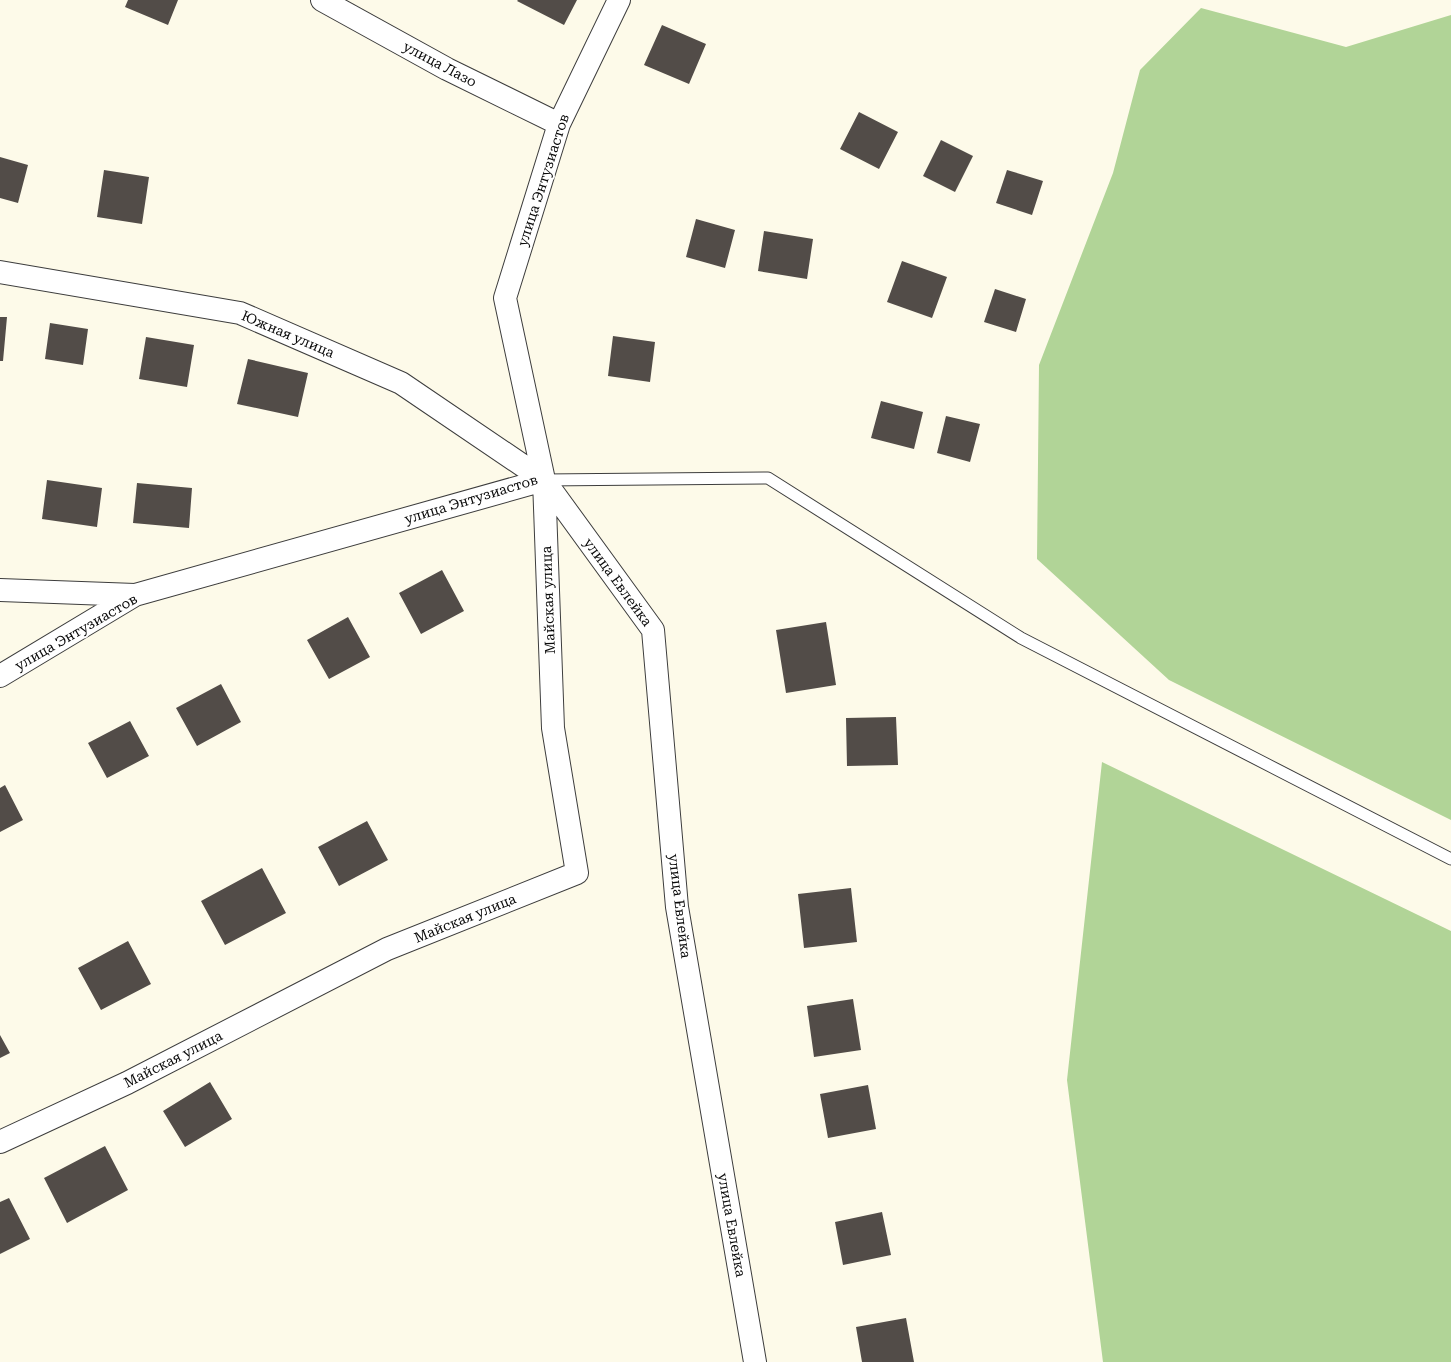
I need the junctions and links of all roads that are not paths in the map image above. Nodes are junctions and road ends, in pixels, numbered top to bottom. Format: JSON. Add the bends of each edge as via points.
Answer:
{"nodes":[{"id":1,"x":322,"y":0,"type":"edge"},
{"id":2,"x":619,"y":0,"type":"edge"},
{"id":3,"x":559,"y":124,"type":"junction"},
{"id":4,"x":0,"y":272,"type":"edge"},
{"id":5,"x":544,"y":480,"type":"junction"},
{"id":6,"x":0,"y":590,"type":"edge"},
{"id":7,"x":135,"y":595,"type":"junction"},
{"id":8,"x":0,"y":676,"type":"edge"},
{"id":9,"x":1451,"y":859,"type":"edge"},
{"id":10,"x":0,"y":1142,"type":"edge"},
{"id":11,"x":755,"y":1362,"type":"edge"}],
"edges":[{"from":1,"to":3,"type":"street","name":"улица Лазо","via":[[447,68]]},
{"from":2,"to":3,"type":"street","name":"улица Энтузиастов"},
{"from":3,"to":5,"type":"street","name":"улица Энтузиастов","via":[[505,298]]},
{"from":4,"to":5,"type":"street","name":"Южная улица","via":[[240,313],[401,383]]},
{"from":5,"to":7,"type":"street","name":"улица Энтузиастов"},
{"from":5,"to":9,"type":"lane","via":[[768,478],[1021,638]]},
{"from":5,"to":10,"type":"street","name":"Майская улица","via":[[554,728],[577,873],[387,949],[127,1083]]},
{"from":5,"to":11,"type":"street","name":"улица Евлейка","via":[[653,630],[677,907]]},
{"from":6,"to":7,"type":"street"},
{"from":7,"to":8,"type":"street","name":"улица Энтузиастов"}]}
